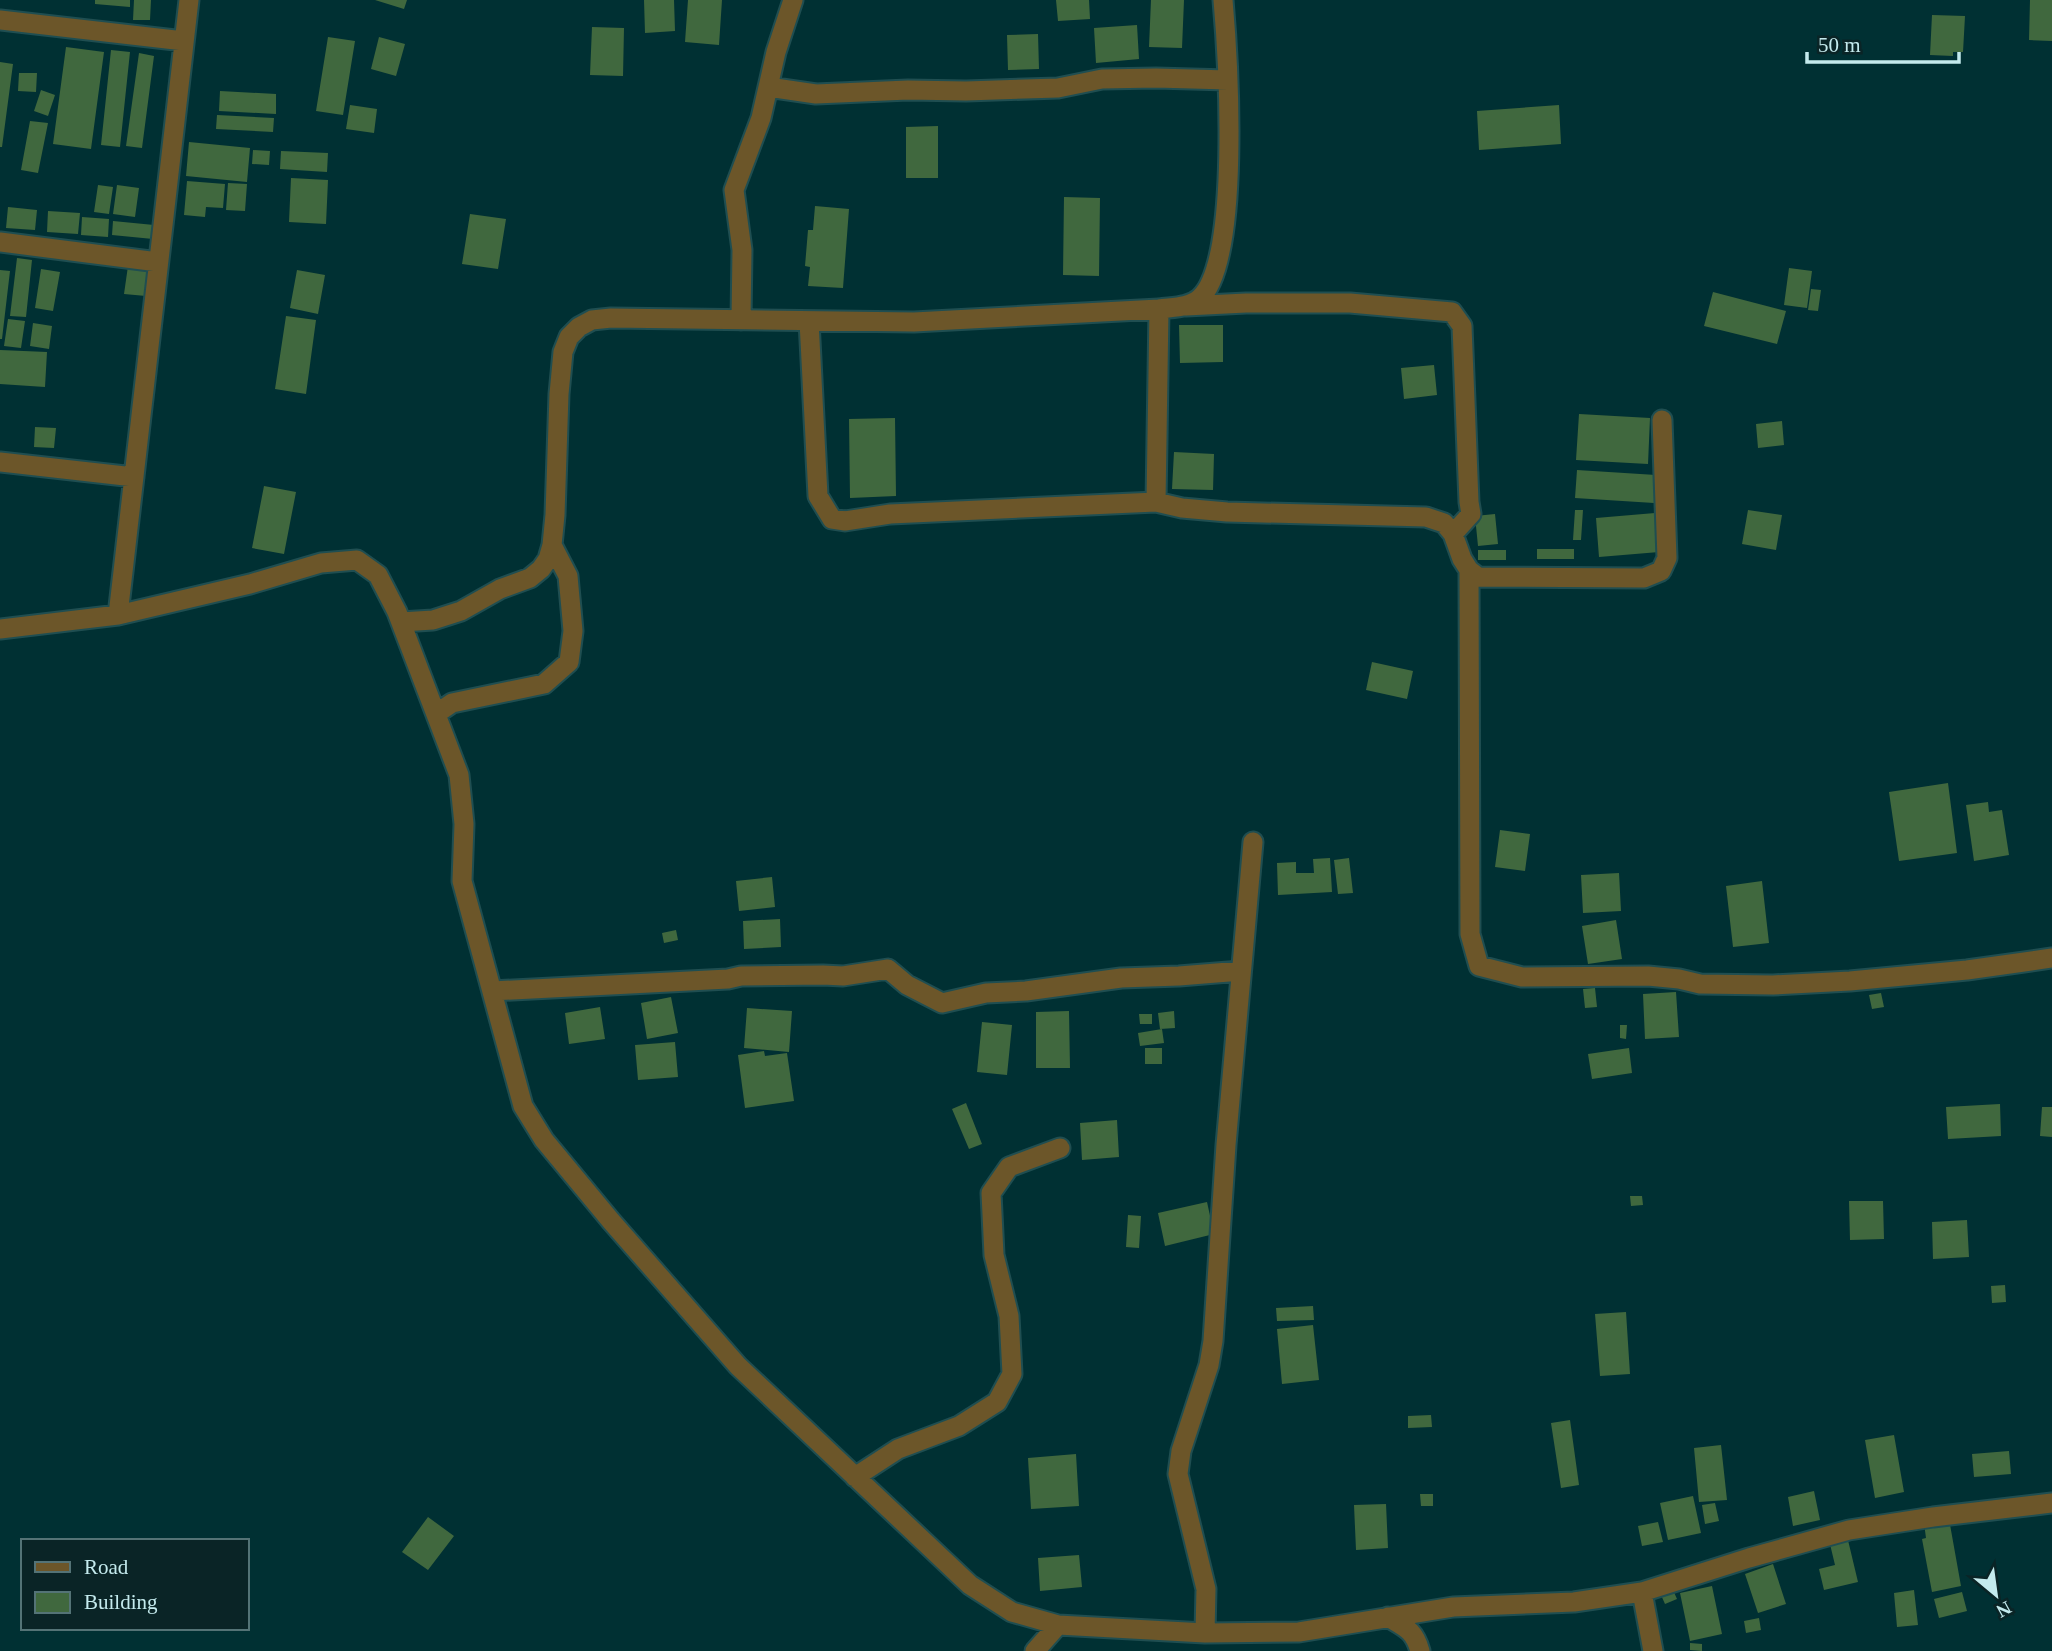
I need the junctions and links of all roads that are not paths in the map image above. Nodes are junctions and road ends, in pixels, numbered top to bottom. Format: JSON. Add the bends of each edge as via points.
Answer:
{"nodes":[{"id":1,"x":190,"y":0,"type":"edge"},
{"id":2,"x":793,"y":0,"type":"edge"},
{"id":3,"x":1223,"y":0,"type":"edge"},
{"id":4,"x":0,"y":20,"type":"edge"},
{"id":5,"x":184,"y":41,"type":"junction"},
{"id":6,"x":1228,"y":80,"type":"junction"},
{"id":7,"x":768,"y":87,"type":"junction"},
{"id":8,"x":0,"y":242,"type":"edge"},
{"id":9,"x":158,"y":262,"type":"junction"},
{"id":10,"x":1186,"y":306,"type":"junction"},
{"id":11,"x":1159,"y":309,"type":"junction"},
{"id":12,"x":741,"y":320,"type":"junction"},
{"id":13,"x":810,"y":321,"type":"junction"},
{"id":14,"x":1662,"y":420,"type":"dead end"},
{"id":15,"x":0,"y":462,"type":"edge"},
{"id":16,"x":134,"y":477,"type":"junction"},
{"id":17,"x":1156,"y":502,"type":"junction"},
{"id":18,"x":1454,"y":534,"type":"junction"},
{"id":19,"x":552,"y":545,"type":"junction"},
{"id":20,"x":1469,"y":570,"type":"junction"},
{"id":21,"x":118,"y":615,"type":"junction"},
{"id":22,"x":401,"y":622,"type":"junction"},
{"id":23,"x":0,"y":629,"type":"edge"},
{"id":24,"x":436,"y":714,"type":"junction"},
{"id":25,"x":1253,"y":842,"type":"dead end"},
{"id":26,"x":2052,"y":958,"type":"edge"},
{"id":27,"x":1241,"y":971,"type":"junction"},
{"id":28,"x":492,"y":991,"type":"junction"},
{"id":29,"x":1060,"y":1148,"type":"dead end"},
{"id":30,"x":855,"y":1477,"type":"junction"},
{"id":31,"x":2052,"y":1503,"type":"edge"},
{"id":32,"x":1642,"y":1592,"type":"junction"},
{"id":33,"x":1388,"y":1617,"type":"junction"},
{"id":34,"x":1058,"y":1625,"type":"junction"},
{"id":35,"x":1205,"y":1633,"type":"junction"},
{"id":36,"x":1035,"y":1651,"type":"edge"},
{"id":37,"x":1420,"y":1651,"type":"edge"},
{"id":38,"x":1653,"y":1651,"type":"edge"}],
"edges":[{"from":1,"to":5,"type":"street"},
{"from":2,"to":7,"type":"street"},
{"from":3,"to":6,"type":"street"},
{"from":4,"to":5,"type":"street"},
{"from":5,"to":9,"type":"street"},
{"from":6,"to":7,"type":"street","via":[[1102,79],[1058,88],[816,94]]},
{"from":6,"to":10,"type":"street","via":[[1228,185],[1223,229],[1209,284],[1200,299]]},
{"from":7,"to":12,"type":"street","via":[[734,190],[742,250]]},
{"from":8,"to":9,"type":"street"},
{"from":9,"to":16,"type":"street"},
{"from":10,"to":11,"type":"street"},
{"from":10,"to":18,"type":"street","via":[[1350,303],[1452,312],[1462,326],[1471,514]]},
{"from":11,"to":13,"type":"street","via":[[914,322]]},
{"from":11,"to":17,"type":"street"},
{"from":12,"to":13,"type":"street"},
{"from":12,"to":19,"type":"street","via":[[611,318],[592,320],[569,337],[559,394]]},
{"from":13,"to":17,"type":"street","via":[[818,496],[832,519]]},
{"from":14,"to":20,"type":"street","via":[[1667,558],[1661,571],[1643,578],[1503,578],[1478,577]]},
{"from":15,"to":16,"type":"street"},
{"from":16,"to":21,"type":"street"},
{"from":17,"to":18,"type":"street","via":[[1227,512],[1426,517],[1444,523]]},
{"from":18,"to":20,"type":"street"},
{"from":19,"to":22,"type":"street","via":[[548,559],[530,578],[451,614]]},
{"from":19,"to":24,"type":"street","via":[[568,576],[573,631],[569,662],[544,684],[452,703]]},
{"from":20,"to":26,"type":"street","via":[[1470,934],[1479,966],[1522,976],[1648,976],[1700,984],[1773,985],[1850,982]]},
{"from":21,"to":22,"type":"street","via":[[321,564],[357,560],[378,575]]},
{"from":21,"to":23,"type":"street"},
{"from":22,"to":24,"type":"street"},
{"from":24,"to":28,"type":"street","via":[[459,775],[464,824],[462,881]]},
{"from":25,"to":27,"type":"street"},
{"from":27,"to":28,"type":"street","via":[[1121,978],[986,993],[942,1003],[888,969],[842,976],[741,976]]},
{"from":27,"to":35,"type":"street","via":[[1213,1341],[1178,1474],[1206,1590]]},
{"from":28,"to":30,"type":"street","via":[[523,1106],[544,1140],[738,1366]]},
{"from":29,"to":30,"type":"street","via":[[1009,1167],[991,1193],[994,1255],[1009,1316],[1012,1374],[997,1402],[959,1426],[898,1449]]},
{"from":30,"to":34,"type":"street","via":[[970,1585],[1012,1612]]},
{"from":31,"to":32,"type":"street","via":[[1849,1530]]},
{"from":32,"to":33,"type":"street","via":[[1574,1602],[1453,1607]]},
{"from":32,"to":38,"type":"street"},
{"from":33,"to":35,"type":"street","via":[[1299,1632]]},
{"from":33,"to":37,"type":"street","via":[[1411,1631]]},
{"from":34,"to":35,"type":"street"},
{"from":34,"to":36,"type":"street"}]}
